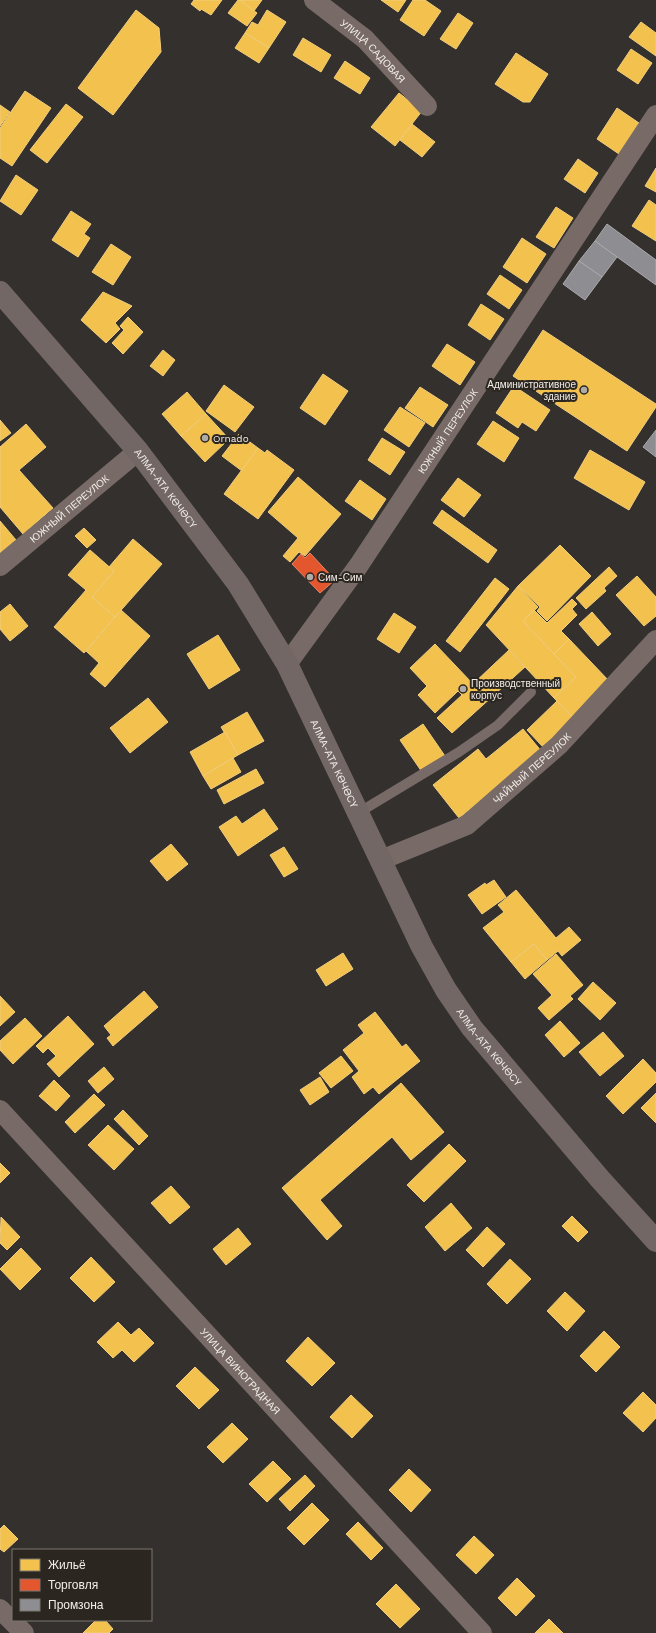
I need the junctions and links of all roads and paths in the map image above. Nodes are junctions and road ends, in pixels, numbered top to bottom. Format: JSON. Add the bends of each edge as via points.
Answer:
{"nodes":[{"id":1,"x":314,"y":0,"type":"edge"},
{"id":2,"x":427,"y":106,"type":"dead end"},
{"id":3,"x":656,"y":114,"type":"edge"},
{"id":4,"x":0,"y":292,"type":"edge"},
{"id":5,"x":138,"y":451,"type":"junction"},
{"id":6,"x":0,"y":566,"type":"edge"},
{"id":7,"x":656,"y":640,"type":"edge"},
{"id":8,"x":287,"y":664,"type":"junction"},
{"id":9,"x":531,"y":692,"type":"dead end"},
{"id":10,"x":358,"y":813,"type":"junction"},
{"id":11,"x":381,"y":860,"type":"junction"},
{"id":12,"x":0,"y":1110,"type":"edge"},
{"id":13,"x":656,"y":1241,"type":"edge"},
{"id":14,"x":0,"y":1609,"type":"edge"},
{"id":15,"x":24,"y":1633,"type":"edge"},
{"id":16,"x":482,"y":1633,"type":"edge"}],
"edges":[{"from":1,"to":2,"type":"street","name":"УЛИЦА САДОВАЯ","via":[[365,39]]},
{"from":3,"to":8,"type":"street","name":"ЮЖНЫЙ ПЕРЕУЛОК","via":[[359,565]]},
{"from":4,"to":5,"type":"highway","name":"АЛМА-АТА КӨЧӨСҮ"},
{"from":5,"to":6,"type":"street","name":"ЮЖНЫЙ ПЕРЕУЛОК"},
{"from":5,"to":8,"type":"highway","name":"АЛМА-АТА КӨЧӨСҮ","via":[[238,584]]},
{"from":7,"to":11,"type":"street","name":"ЧАЙНЫЙ ПЕРЕУЛОК","via":[[558,745],[467,825]]},
{"from":8,"to":10,"type":"highway","name":"АЛМА-АТА КӨЧӨСҮ"},
{"from":9,"to":10,"type":"lane","via":[[498,725],[459,752]]},
{"from":10,"to":11,"type":"highway","name":"АЛМА-АТА КӨЧӨСҮ"},
{"from":11,"to":13,"type":"highway","name":"АЛМА-АТА КӨЧӨСҮ","via":[[422,947],[446,990],[472,1028]]},
{"from":12,"to":16,"type":"street","name":"УЛИЦА ВИНОГРАДНАЯ"},
{"from":14,"to":15,"type":"street"}]}
